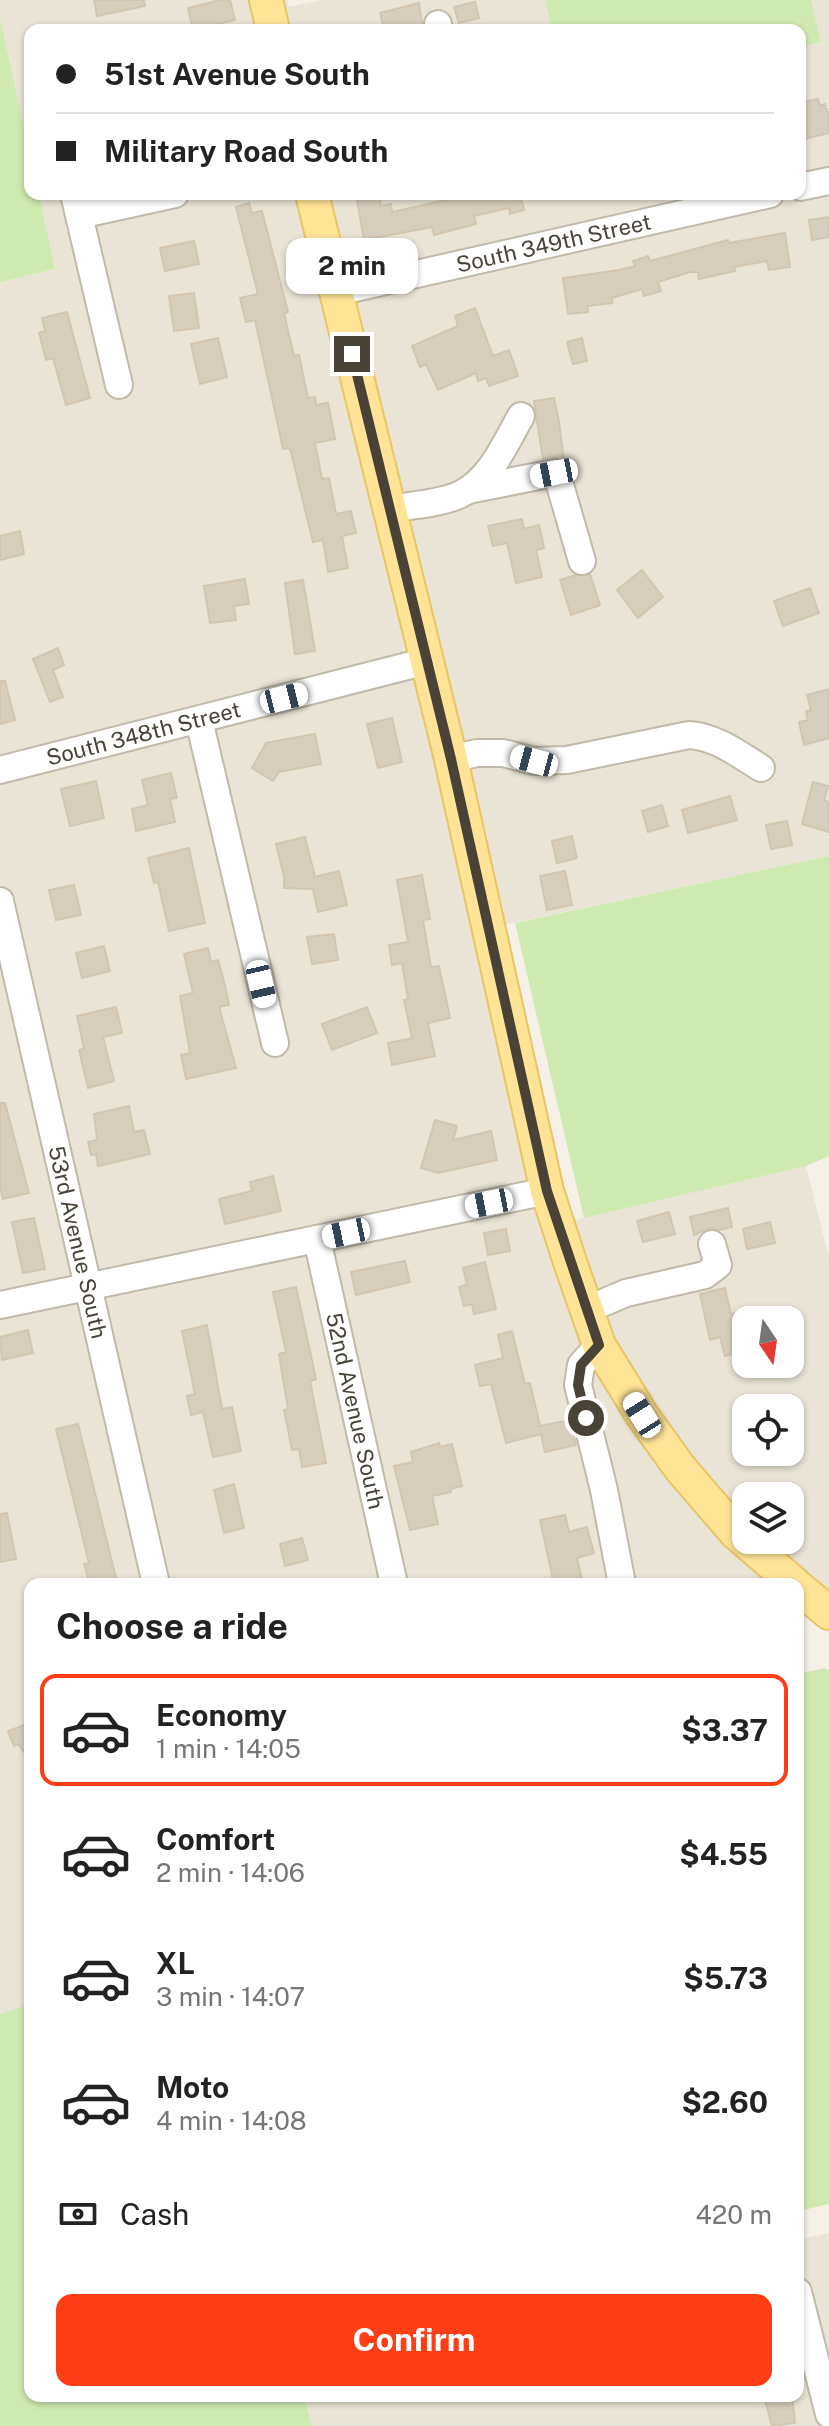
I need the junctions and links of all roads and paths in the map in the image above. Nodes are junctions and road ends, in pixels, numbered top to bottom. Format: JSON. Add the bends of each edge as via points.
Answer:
{"nodes":[{"id":1,"x":266,"y":0,"type":"edge"},
{"id":2,"x":272,"y":24,"type":"edge"},
{"id":3,"x":829,"y":181,"type":"edge"},
{"id":4,"x":806,"y":186,"type":"edge"},
{"id":5,"x":116,"y":200,"type":"edge"},
{"id":6,"x":314,"y":200,"type":"edge"},
{"id":7,"x":743,"y":200,"type":"edge"},
{"id":8,"x":76,"y":204,"type":"edge"},
{"id":9,"x":337,"y":292,"type":"junction"},
{"id":10,"x":119,"y":385,"type":"dead end"},
{"id":11,"x":521,"y":416,"type":"dead end"},
{"id":12,"x":468,"y":490,"type":"junction"},
{"id":13,"x":390,"y":509,"type":"junction"},
{"id":14,"x":582,"y":561,"type":"dead end"},
{"id":15,"x":427,"y":661,"type":"junction"},
{"id":16,"x":199,"y":720,"type":"junction"},
{"id":17,"x":451,"y":759,"type":"junction"},
{"id":18,"x":761,"y":768,"type":"dead end"},
{"id":19,"x":0,"y":770,"type":"edge"},
{"id":20,"x":0,"y":901,"type":"edge"},
{"id":21,"x":275,"y":1043,"type":"dead end"},
{"id":22,"x":547,"y":1191,"type":"junction"},
{"id":23,"x":317,"y":1239,"type":"junction"},
{"id":24,"x":712,"y":1244,"type":"dead end"},
{"id":25,"x":90,"y":1287,"type":"junction"},
{"id":26,"x":0,"y":1305,"type":"edge"},
{"id":27,"x":586,"y":1310,"type":"junction"},
{"id":28,"x":599,"y":1345,"type":"junction"},
{"id":29,"x":155,"y":1578,"type":"edge"},
{"id":30,"x":393,"y":1578,"type":"edge"},
{"id":31,"x":621,"y":1578,"type":"edge"},
{"id":32,"x":788,"y":1578,"type":"edge"},
{"id":33,"x":804,"y":1592,"type":"edge"},
{"id":34,"x":829,"y":1613,"type":"edge"},
{"id":35,"x":804,"y":2316,"type":"edge"},
{"id":36,"x":829,"y":2414,"type":"edge"}],
"edges":[{"from":1,"to":2,"type":"main road"},
{"from":3,"to":4,"type":"street"},
{"from":5,"to":8,"type":"street"},
{"from":6,"to":9,"type":"main road"},
{"from":7,"to":9,"type":"street","name":"South 349th Street"},
{"from":8,"to":10,"type":"street"},
{"from":9,"to":13,"type":"main road"},
{"from":11,"to":12,"type":"street","via":[[499,456]]},
{"from":12,"to":13,"type":"street"},
{"from":12,"to":14,"type":"street","via":[[554,473]]},
{"from":13,"to":15,"type":"main road"},
{"from":15,"to":16,"type":"street","name":"South 348th Street"},
{"from":15,"to":17,"type":"main road"},
{"from":16,"to":19,"type":"street","name":"South 348th Street"},
{"from":16,"to":21,"type":"street"},
{"from":17,"to":18,"type":"street","via":[[503,753],[534,761],[567,760],[689,735],[721,744]]},
{"from":17,"to":22,"type":"main road"},
{"from":20,"to":25,"type":"street","name":"53rd Avenue South"},
{"from":22,"to":23,"type":"street"},
{"from":22,"to":27,"type":"main road"},
{"from":23,"to":25,"type":"street"},
{"from":23,"to":30,"type":"street","name":"52nd Avenue South"},
{"from":24,"to":27,"type":"street","via":[[718,1265],[705,1275],[626,1293]]},
{"from":25,"to":26,"type":"street"},
{"from":25,"to":29,"type":"street","name":"53rd Avenue South"},
{"from":27,"to":28,"type":"main road"},
{"from":28,"to":31,"type":"street","via":[[581,1365],[578,1385]]},
{"from":28,"to":32,"type":"main road","via":[[680,1468],[736,1533]]},
{"from":33,"to":34,"type":"main road"},
{"from":35,"to":36,"type":"street"}]}
